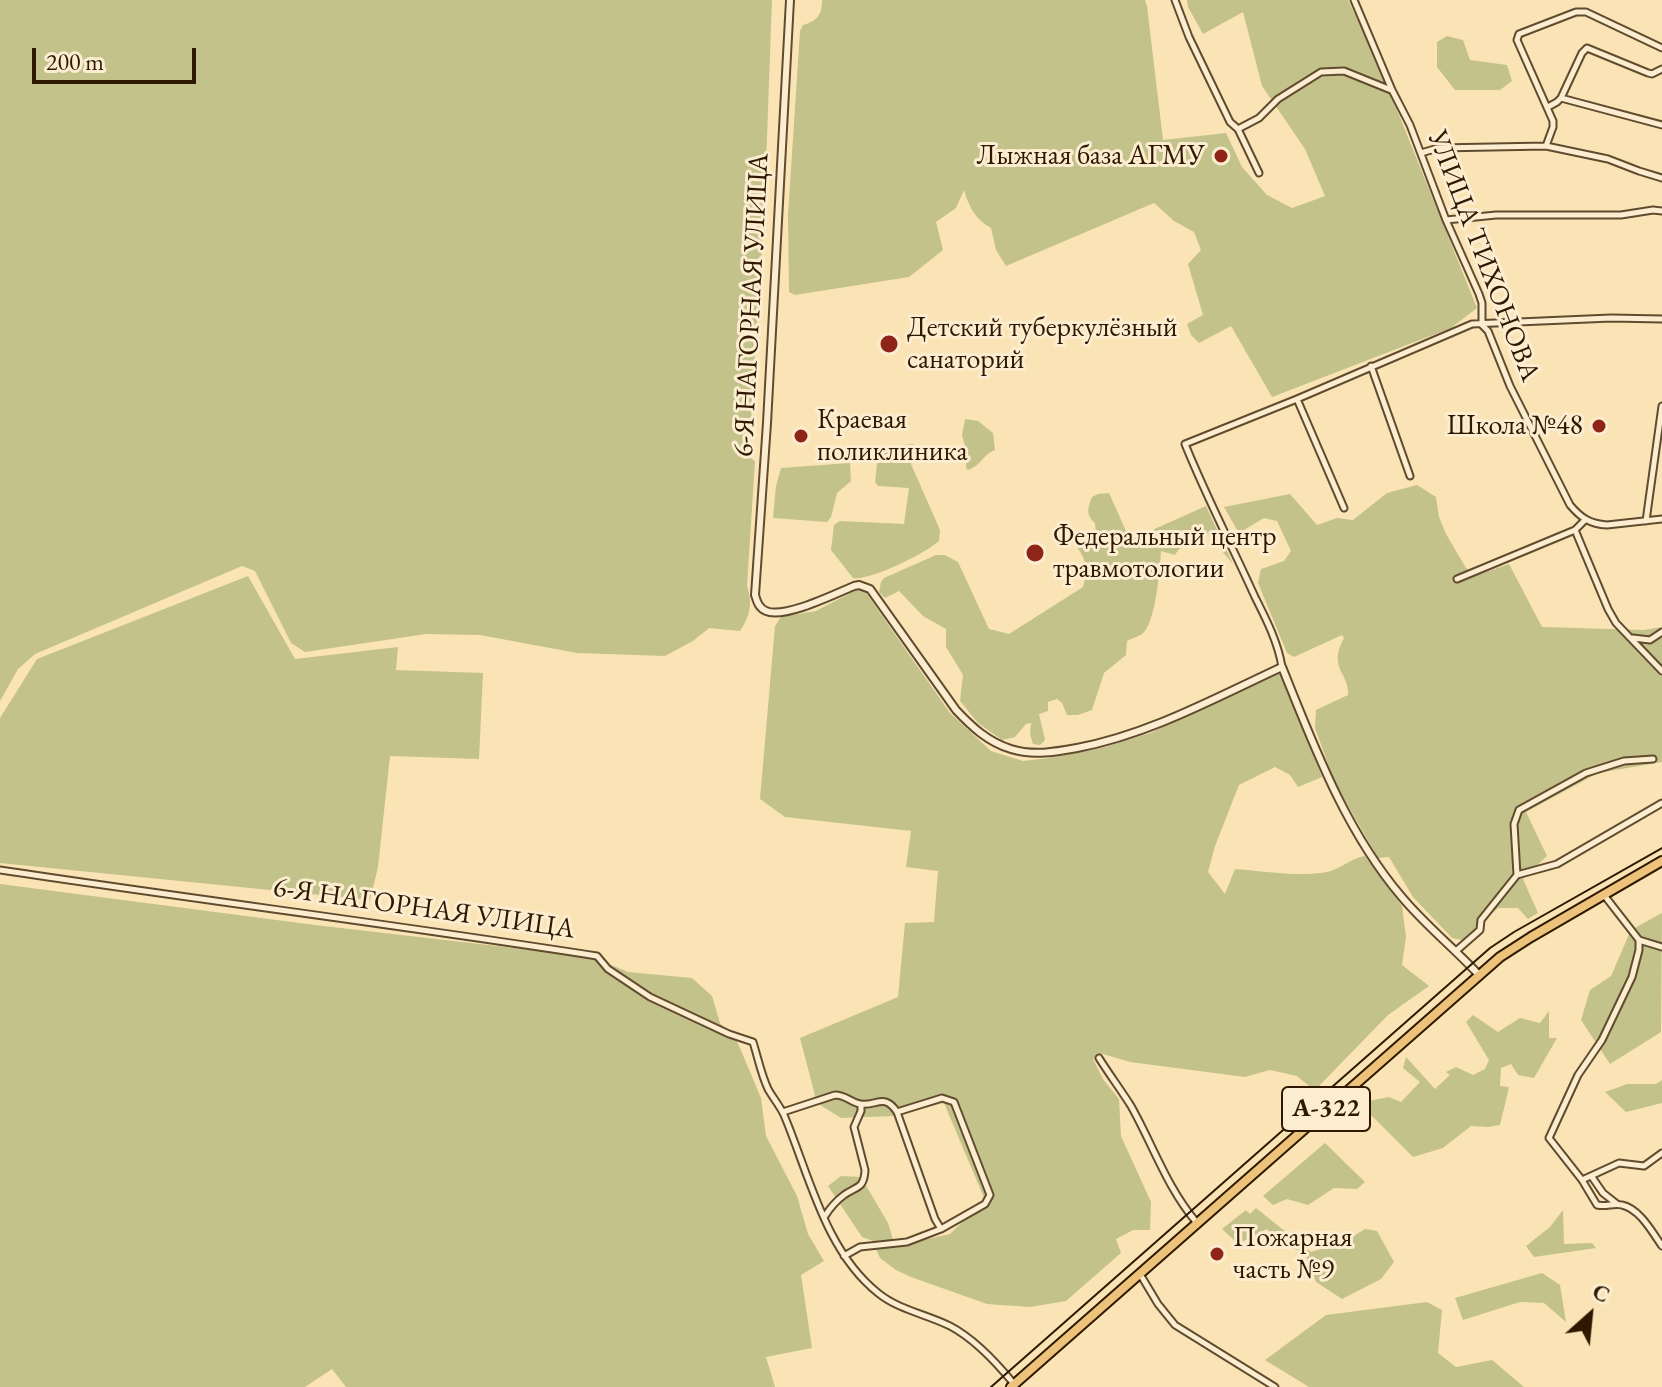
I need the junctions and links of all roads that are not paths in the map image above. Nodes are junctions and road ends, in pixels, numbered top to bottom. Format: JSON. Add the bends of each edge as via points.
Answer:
{"nodes":[{"id":1,"x":790,"y":0,"type":"edge"},
{"id":2,"x":1175,"y":0,"type":"edge"},
{"id":3,"x":1354,"y":0,"type":"edge"},
{"id":4,"x":1662,"y":48,"type":"edge"},
{"id":5,"x":1662,"y":69,"type":"edge"},
{"id":6,"x":1392,"y":90,"type":"junction"},
{"id":7,"x":1561,"y":98,"type":"junction"},
{"id":8,"x":1548,"y":107,"type":"junction"},
{"id":9,"x":1662,"y":125,"type":"edge"},
{"id":10,"x":1238,"y":129,"type":"junction"},
{"id":11,"x":1546,"y":146,"type":"junction"},
{"id":12,"x":1421,"y":153,"type":"junction"},
{"id":13,"x":1259,"y":173,"type":"dead end"},
{"id":14,"x":1662,"y":178,"type":"edge"},
{"id":15,"x":1662,"y":211,"type":"edge"},
{"id":16,"x":1446,"y":220,"type":"junction"},
{"id":17,"x":1662,"y":319,"type":"edge"},
{"id":18,"x":1482,"y":325,"type":"junction"},
{"id":19,"x":1371,"y":366,"type":"junction"},
{"id":20,"x":1297,"y":399,"type":"junction"},
{"id":21,"x":1662,"y":406,"type":"edge"},
{"id":22,"x":1410,"y":476,"type":"dead end"},
{"id":23,"x":1344,"y":508,"type":"dead end"},
{"id":24,"x":1662,"y":519,"type":"edge"},
{"id":25,"x":1585,"y":520,"type":"junction"},
{"id":26,"x":1646,"y":521,"type":"junction"},
{"id":27,"x":1575,"y":530,"type":"junction"},
{"id":28,"x":1457,"y":579,"type":"dead end"},
{"id":29,"x":1662,"y":632,"type":"edge"},
{"id":30,"x":1629,"y":636,"type":"junction"},
{"id":31,"x":1282,"y":667,"type":"junction"},
{"id":32,"x":1662,"y":671,"type":"edge"},
{"id":33,"x":1653,"y":759,"type":"dead end"},
{"id":34,"x":1662,"y":803,"type":"edge"},
{"id":35,"x":1662,"y":861,"type":"edge"},
{"id":36,"x":0,"y":870,"type":"edge"},
{"id":37,"x":1517,"y":875,"type":"junction"},
{"id":38,"x":1604,"y":895,"type":"junction"},
{"id":39,"x":1639,"y":940,"type":"junction"},
{"id":40,"x":1662,"y":947,"type":"edge"},
{"id":41,"x":1456,"y":951,"type":"junction"},
{"id":42,"x":1479,"y":975,"type":"junction"},
{"id":43,"x":1099,"y":1058,"type":"dead end"},
{"id":44,"x":861,"y":1104,"type":"junction"},
{"id":45,"x":783,"y":1112,"type":"junction"},
{"id":46,"x":897,"y":1112,"type":"junction"},
{"id":47,"x":1662,"y":1153,"type":"edge"},
{"id":48,"x":1592,"y":1177,"type":"junction"},
{"id":49,"x":1582,"y":1180,"type":"junction"},
{"id":50,"x":1617,"y":1204,"type":"junction"},
{"id":51,"x":825,"y":1216,"type":"junction"},
{"id":52,"x":1197,"y":1223,"type":"junction"},
{"id":53,"x":941,"y":1229,"type":"junction"},
{"id":54,"x":1662,"y":1246,"type":"edge"},
{"id":55,"x":844,"y":1256,"type":"junction"},
{"id":56,"x":1140,"y":1274,"type":"junction"},
{"id":57,"x":1013,"y":1386,"type":"edge"},
{"id":58,"x":1275,"y":1387,"type":"edge"}],
"edges":[{"from":1,"to":31,"type":"street","name":"6-Я НАГОРНАЯ УЛИЦА","via":[[758,605],[777,614],[854,586],[870,589],[956,710],[993,742],[1024,752],[1055,752],[1122,738]]},
{"from":2,"to":10,"type":"street","via":[[1230,122]]},
{"from":3,"to":6,"type":"street","name":"УЛИЦА ТИХОНОВА"},
{"from":4,"to":8,"type":"street","via":[[1586,12],[1519,34],[1517,40]]},
{"from":5,"to":7,"type":"street","via":[[1648,73],[1587,48]]},
{"from":6,"to":10,"type":"street","via":[[1344,71],[1321,72]]},
{"from":6,"to":12,"type":"street","name":"УЛИЦА ТИХОНОВА"},
{"from":7,"to":8,"type":"street"},
{"from":7,"to":9,"type":"street"},
{"from":8,"to":11,"type":"street","via":[[1553,127]]},
{"from":10,"to":13,"type":"street"},
{"from":11,"to":12,"type":"street","via":[[1438,148]]},
{"from":11,"to":14,"type":"street"},
{"from":12,"to":16,"type":"street","name":"УЛИЦА ТИХОНОВА"},
{"from":15,"to":16,"type":"street"},
{"from":16,"to":18,"type":"street","name":"УЛИЦА ТИХОНОВА","via":[[1482,303]]},
{"from":17,"to":18,"type":"street"},
{"from":18,"to":19,"type":"street","via":[[1472,324]]},
{"from":18,"to":25,"type":"street","name":"УЛИЦА ТИХОНОВА","via":[[1570,505]]},
{"from":19,"to":20,"type":"street"},
{"from":19,"to":22,"type":"street"},
{"from":20,"to":23,"type":"street"},
{"from":20,"to":31,"type":"street","via":[[1185,444]]},
{"from":21,"to":26,"type":"street"},
{"from":24,"to":26,"type":"street"},
{"from":25,"to":26,"type":"street","via":[[1607,525]]},
{"from":25,"to":27,"type":"street"},
{"from":27,"to":28,"type":"street"},
{"from":27,"to":30,"type":"street","via":[[1608,609]]},
{"from":29,"to":30,"type":"street","via":[[1650,640]]},
{"from":30,"to":32,"type":"street"},
{"from":31,"to":41,"type":"street","via":[[1327,776],[1364,845],[1400,895]]},
{"from":33,"to":37,"type":"street","via":[[1586,773],[1519,810],[1514,824]]},
{"from":34,"to":37,"type":"street","via":[[1557,864]]},
{"from":35,"to":38,"type":"highway","number":"А-322"},
{"from":36,"to":45,"type":"street","name":"6-Я НАГОРНАЯ УЛИЦА","via":[[597,956],[650,997],[753,1042],[768,1088]]},
{"from":37,"to":41,"type":"street","via":[[1481,920],[1480,930]]},
{"from":38,"to":39,"type":"street"},
{"from":38,"to":42,"type":"highway","number":"А-322"},
{"from":39,"to":40,"type":"street"},
{"from":39,"to":49,"type":"street","via":[[1632,977],[1549,1138]]},
{"from":41,"to":42,"type":"street"},
{"from":42,"to":52,"type":"highway","number":"А-322"},
{"from":43,"to":52,"type":"street"},
{"from":44,"to":45,"type":"street","via":[[835,1095]]},
{"from":44,"to":46,"type":"street","via":[[880,1101]]},
{"from":44,"to":51,"type":"street","via":[[854,1127],[864,1177],[860,1187],[842,1196]]},
{"from":45,"to":51,"type":"street","name":"6-Я НАГОРНАЯ УЛИЦА"},
{"from":46,"to":53,"type":"street"},
{"from":46,"to":53,"type":"street","via":[[942,1098],[954,1102],[990,1195],[985,1204]]},
{"from":47,"to":48,"type":"street","via":[[1644,1166],[1619,1163]]},
{"from":48,"to":49,"type":"street"},
{"from":48,"to":50,"type":"street"},
{"from":49,"to":50,"type":"street","via":[[1597,1205]]},
{"from":50,"to":54,"type":"street","via":[[1633,1209]]},
{"from":51,"to":55,"type":"street","name":"6-Я НАГОРНАЯ УЛИЦА"},
{"from":52,"to":56,"type":"highway","number":"А-322"},
{"from":53,"to":55,"type":"street","via":[[907,1242],[860,1247]]},
{"from":55,"to":57,"type":"street","name":"6-Я НАГОРНАЯ УЛИЦА","via":[[881,1296],[961,1333],[982,1349]]},
{"from":56,"to":57,"type":"highway","number":"А-322"},
{"from":56,"to":58,"type":"street","via":[[1175,1325]]}]}
